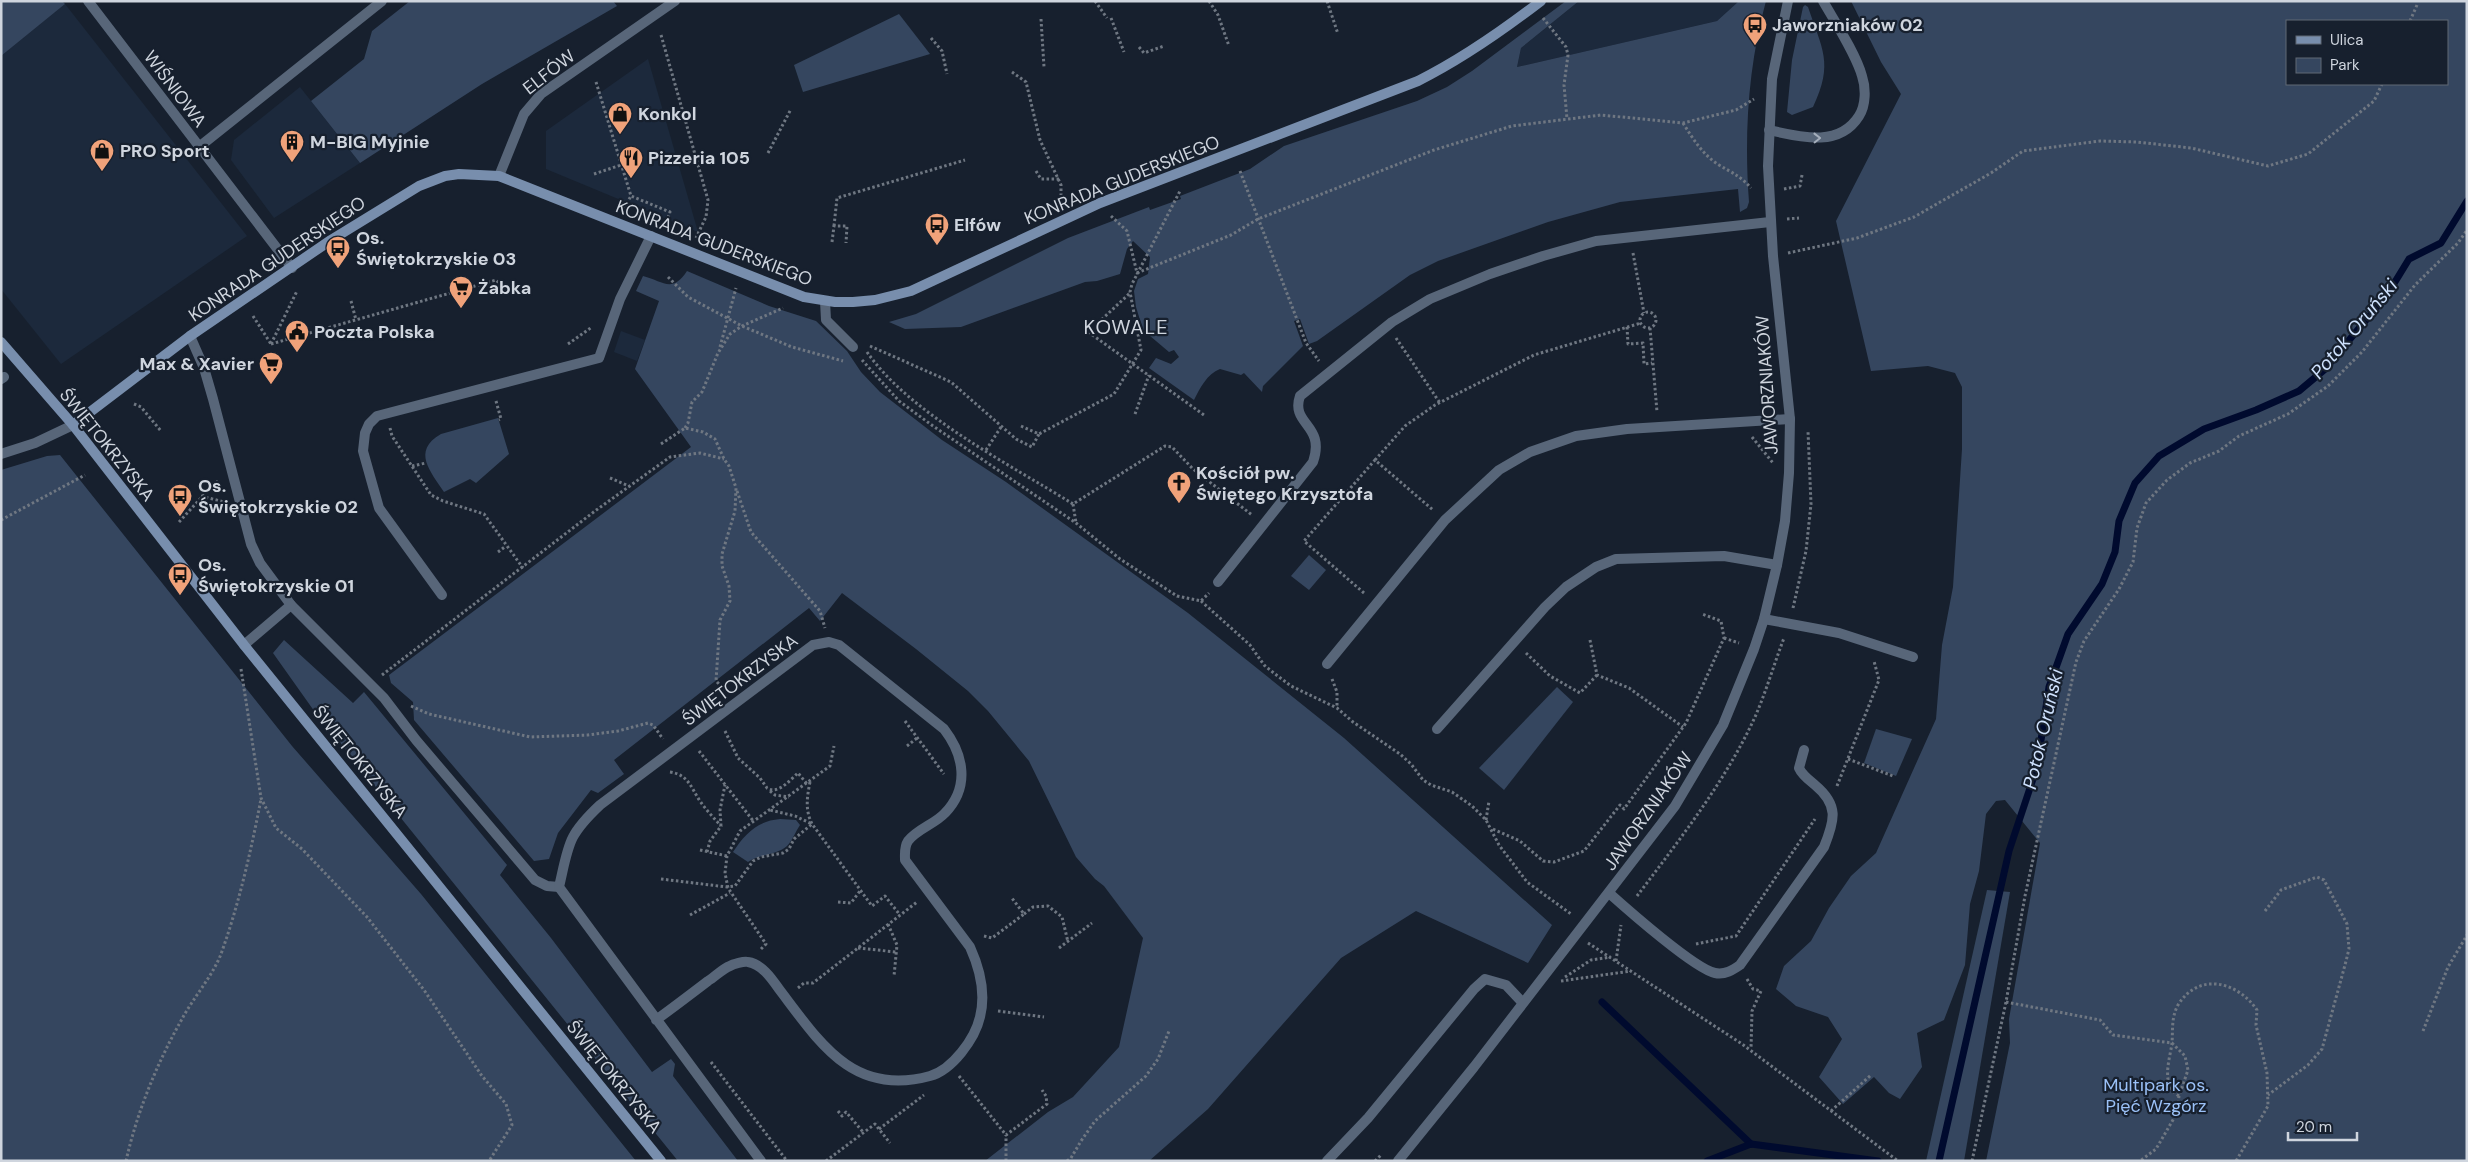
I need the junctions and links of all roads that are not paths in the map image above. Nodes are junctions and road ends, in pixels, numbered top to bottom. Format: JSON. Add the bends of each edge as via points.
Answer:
{"nodes":[{"id":1,"x":88,"y":1,"type":"edge"},
{"id":2,"x":382,"y":1,"type":"edge"},
{"id":3,"x":675,"y":1,"type":"edge"},
{"id":4,"x":1541,"y":1,"type":"edge"},
{"id":5,"x":1788,"y":1,"type":"edge"},
{"id":6,"x":1823,"y":1,"type":"edge"},
{"id":7,"x":1769,"y":130,"type":"junction"},
{"id":8,"x":199,"y":147,"type":"junction"},
{"id":9,"x":499,"y":176,"type":"junction"},
{"id":10,"x":1770,"y":222,"type":"junction"},
{"id":11,"x":652,"y":236,"type":"junction"},
{"id":12,"x":292,"y":268,"type":"junction"},
{"id":13,"x":825,"y":302,"type":"junction"},
{"id":14,"x":190,"y":336,"type":"junction"},
{"id":15,"x":1,"y":342,"type":"edge"},
{"id":16,"x":853,"y":347,"type":"road end"},
{"id":17,"x":1790,"y":419,"type":"junction"},
{"id":18,"x":73,"y":425,"type":"junction"},
{"id":19,"x":1,"y":454,"type":"edge"},
{"id":20,"x":1777,"y":565,"type":"junction"},
{"id":21,"x":1218,"y":582,"type":"road end"},
{"id":22,"x":442,"y":595,"type":"dead end"},
{"id":23,"x":291,"y":604,"type":"junction"},
{"id":24,"x":1764,"y":619,"type":"junction"},
{"id":25,"x":244,"y":645,"type":"junction"},
{"id":26,"x":1913,"y":657,"type":"dead end"},
{"id":27,"x":1327,"y":664,"type":"road end"},
{"id":28,"x":1437,"y":729,"type":"dead end"},
{"id":29,"x":1804,"y":750,"type":"dead end"},
{"id":30,"x":559,"y":887,"type":"junction"},
{"id":31,"x":1609,"y":893,"type":"junction"},
{"id":32,"x":1522,"y":1002,"type":"junction"},
{"id":33,"x":656,"y":1020,"type":"junction"},
{"id":34,"x":661,"y":1161,"type":"edge"},
{"id":35,"x":761,"y":1161,"type":"edge"},
{"id":36,"x":1327,"y":1161,"type":"edge"},
{"id":37,"x":1398,"y":1161,"type":"edge"}],
"edges":[{"from":1,"to":8,"type":"street","name":"WIŚNIOWA"},
{"from":2,"to":8,"type":"street"},
{"from":3,"to":9,"type":"street","name":"ELFÓW","via":[[541,94],[524,114]]},
{"from":4,"to":13,"type":"street","name":"KONRADA GUDERSKIEGO","via":[[1469,52],[1418,81],[1100,203],[911,291],[876,300]]},
{"from":5,"to":7,"type":"street","name":"JAWORZNIAKÓW","via":[[1772,79]]},
{"from":7,"to":6,"type":"street","one_way":true,"via":[[1812,139],[1835,137],[1853,126],[1862,111],[1862,75]]},
{"from":7,"to":10,"type":"street","name":"JAWORZNIAKÓW"},
{"from":8,"to":12,"type":"street","name":"WIŚNIOWA"},
{"from":9,"to":11,"type":"street","name":"KONRADA GUDERSKIEGO"},
{"from":9,"to":12,"type":"street","name":"KONRADA GUDERSKIEGO","via":[[459,174],[419,186],[330,240]]},
{"from":10,"to":17,"type":"street","name":"JAWORZNIAKÓW"},
{"from":10,"to":21,"type":"street","via":[[1596,241],[1543,256],[1430,299],[1392,322],[1305,391],[1298,403],[1301,417],[1318,446],[1313,462]]},
{"from":11,"to":13,"type":"street","name":"KONRADA GUDERSKIEGO","via":[[738,273]]},
{"from":11,"to":22,"type":"street","via":[[620,299],[599,358],[378,416],[369,424],[363,451],[379,508]]},
{"from":12,"to":14,"type":"street","name":"KONRADA GUDERSKIEGO"},
{"from":13,"to":16,"type":"street","via":[[826,320]]},
{"from":14,"to":18,"type":"street","name":"KONRADA GUDERSKIEGO"},
{"from":14,"to":23,"type":"street","via":[[204,368],[251,544],[260,563]]},
{"from":15,"to":18,"type":"street","name":"ŚWIĘTOKRZYSKA"},
{"from":17,"to":20,"type":"street","name":"JAWORZNIAKÓW","via":[[1786,512]]},
{"from":17,"to":27,"type":"street","via":[[1627,429],[1570,438],[1530,452],[1499,470],[1445,520]]},
{"from":18,"to":19,"type":"street"},
{"from":18,"to":25,"type":"street","name":"ŚWIĘTOKRZYSKA"},
{"from":20,"to":24,"type":"street","name":"JAWORZNIAKÓW"},
{"from":20,"to":28,"type":"street","via":[[1724,556],[1616,559],[1596,566],[1545,607]]},
{"from":23,"to":25,"type":"street"},
{"from":23,"to":30,"type":"street","via":[[384,698],[535,880]]},
{"from":24,"to":26,"type":"street","via":[[1839,633]]},
{"from":24,"to":31,"type":"street","name":"JAWORZNIAKÓW","via":[[1741,684],[1701,766]]},
{"from":25,"to":34,"type":"street","name":"ŚWIĘTOKRZYSKA"},
{"from":29,"to":31,"type":"street","via":[[1798,764],[1800,772],[1828,798],[1834,818],[1824,847],[1740,965],[1731,971],[1714,973],[1706,969]]},
{"from":30,"to":33,"type":"street"},
{"from":30,"to":33,"type":"street","name":"ŚWIĘTOKRZYSKA","via":[[569,842],[579,825],[813,645],[829,642],[853,654],[944,729],[955,742],[962,771],[957,796],[946,813],[908,841],[905,849],[906,860],[970,947],[981,980],[983,1000],[980,1019],[949,1065],[926,1077],[896,1082],[857,1072],[825,1049],[766,972],[748,962],[730,965]]},
{"from":31,"to":32,"type":"street","name":"JAWORZNIAKÓW"},
{"from":32,"to":36,"type":"street","via":[[1506,986],[1485,979],[1368,1118]]},
{"from":32,"to":37,"type":"street","name":"JAWORZNIAKÓW"},
{"from":33,"to":35,"type":"street"}]}
